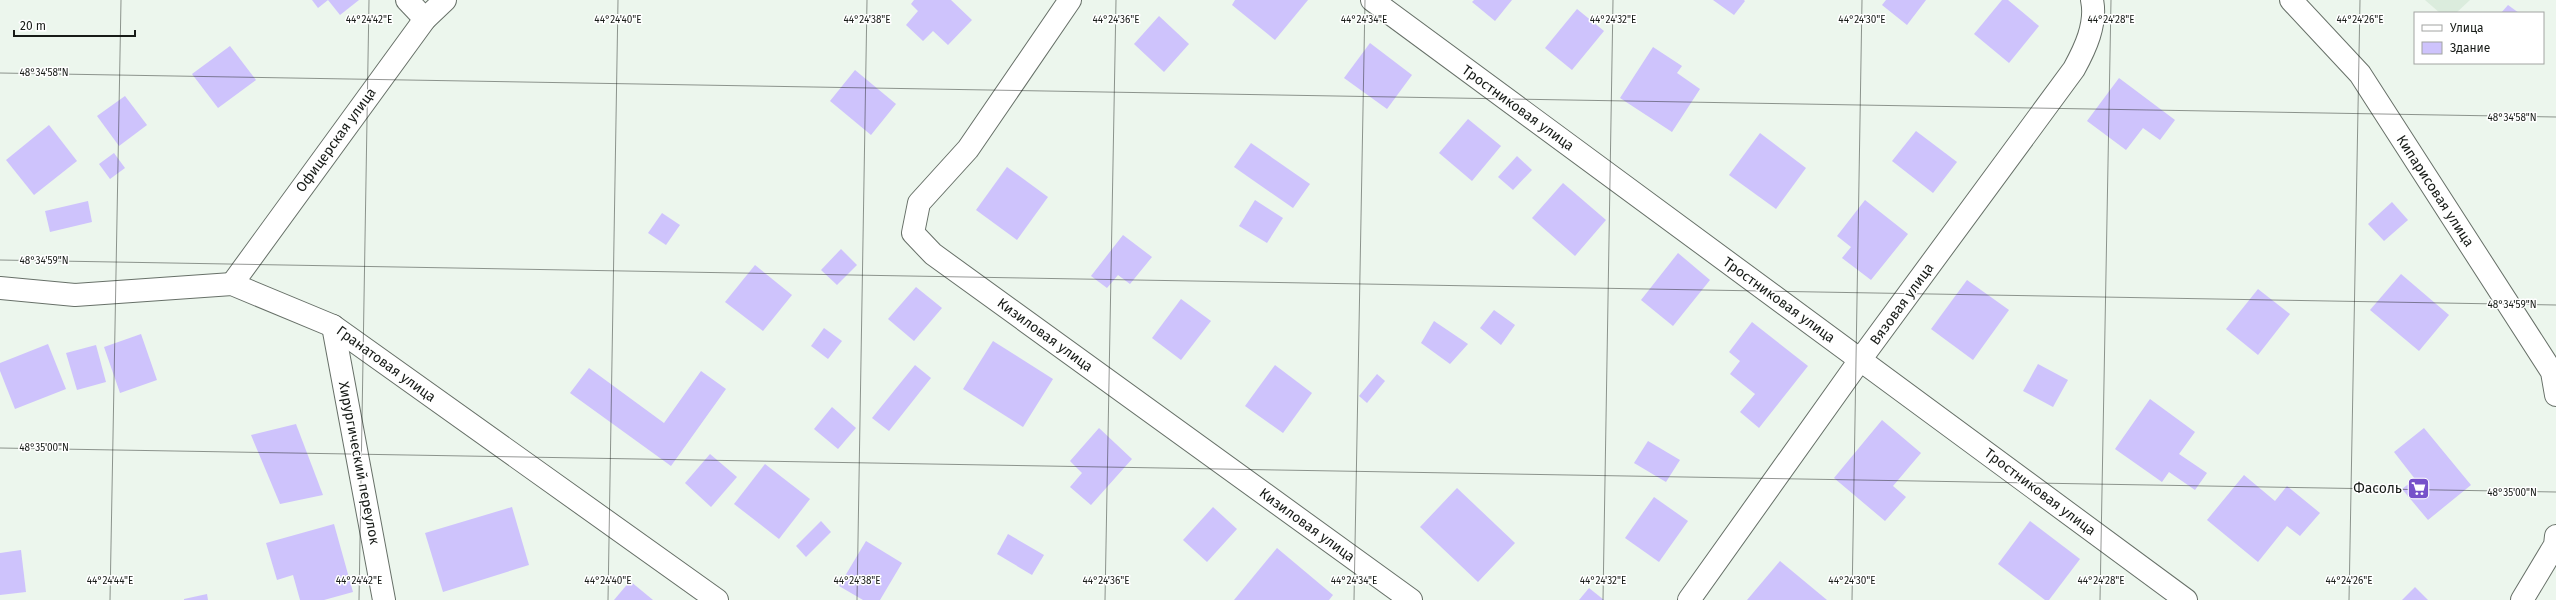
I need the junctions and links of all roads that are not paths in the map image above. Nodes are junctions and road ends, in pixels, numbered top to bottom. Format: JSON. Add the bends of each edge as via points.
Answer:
{"nodes":[{"id":1,"x":407,"y":0,"type":"edge"},
{"id":2,"x":445,"y":0,"type":"edge"},
{"id":3,"x":1070,"y":0,"type":"edge"},
{"id":4,"x":1372,"y":0,"type":"edge"},
{"id":5,"x":2092,"y":0,"type":"edge"},
{"id":6,"x":2291,"y":0,"type":"edge"},
{"id":7,"x":424,"y":19,"type":"junction"},
{"id":8,"x":232,"y":284,"type":"junction"},
{"id":9,"x":0,"y":288,"type":"edge"},
{"id":10,"x":333,"y":326,"type":"junction"},
{"id":11,"x":1860,"y":360,"type":"junction"},
{"id":12,"x":2556,"y":395,"type":"edge"},
{"id":13,"x":2556,"y":536,"type":"edge"},
{"id":14,"x":384,"y":600,"type":"edge"},
{"id":15,"x":717,"y":600,"type":"edge"},
{"id":16,"x":1411,"y":600,"type":"edge"},
{"id":17,"x":1689,"y":600,"type":"edge"},
{"id":18,"x":2186,"y":600,"type":"edge"},
{"id":19,"x":2522,"y":600,"type":"edge"}],
"edges":[{"from":1,"to":7,"type":"street"},
{"from":2,"to":7,"type":"street","name":"Офицерская улица"},
{"from":3,"to":16,"type":"street","name":"Кизиловая улица","via":[[968,149],[919,203],[913,233],[933,254]]},
{"from":4,"to":11,"type":"street","name":"Тростниковая улица"},
{"from":5,"to":11,"type":"street","name":"Вязовая улица","via":[[2094,11],[2086,47],[2074,69]]},
{"from":6,"to":12,"type":"street","name":"Кипарисовая улица","via":[[2360,74],[2552,372]]},
{"from":7,"to":8,"type":"street","name":"Офицерская улица"},
{"from":8,"to":9,"type":"street","name":"Гранатовая улица","via":[[75,295]]},
{"from":8,"to":10,"type":"street","name":"Гранатовая улица"},
{"from":10,"to":14,"type":"street","name":"Хирургический переулок"},
{"from":10,"to":15,"type":"street","name":"Гранатовая улица"},
{"from":11,"to":17,"type":"street","name":"Вязовая улица"},
{"from":11,"to":18,"type":"street","name":"Тростниковая улица"},
{"from":13,"to":19,"type":"street","via":[[2554,545]]}]}
